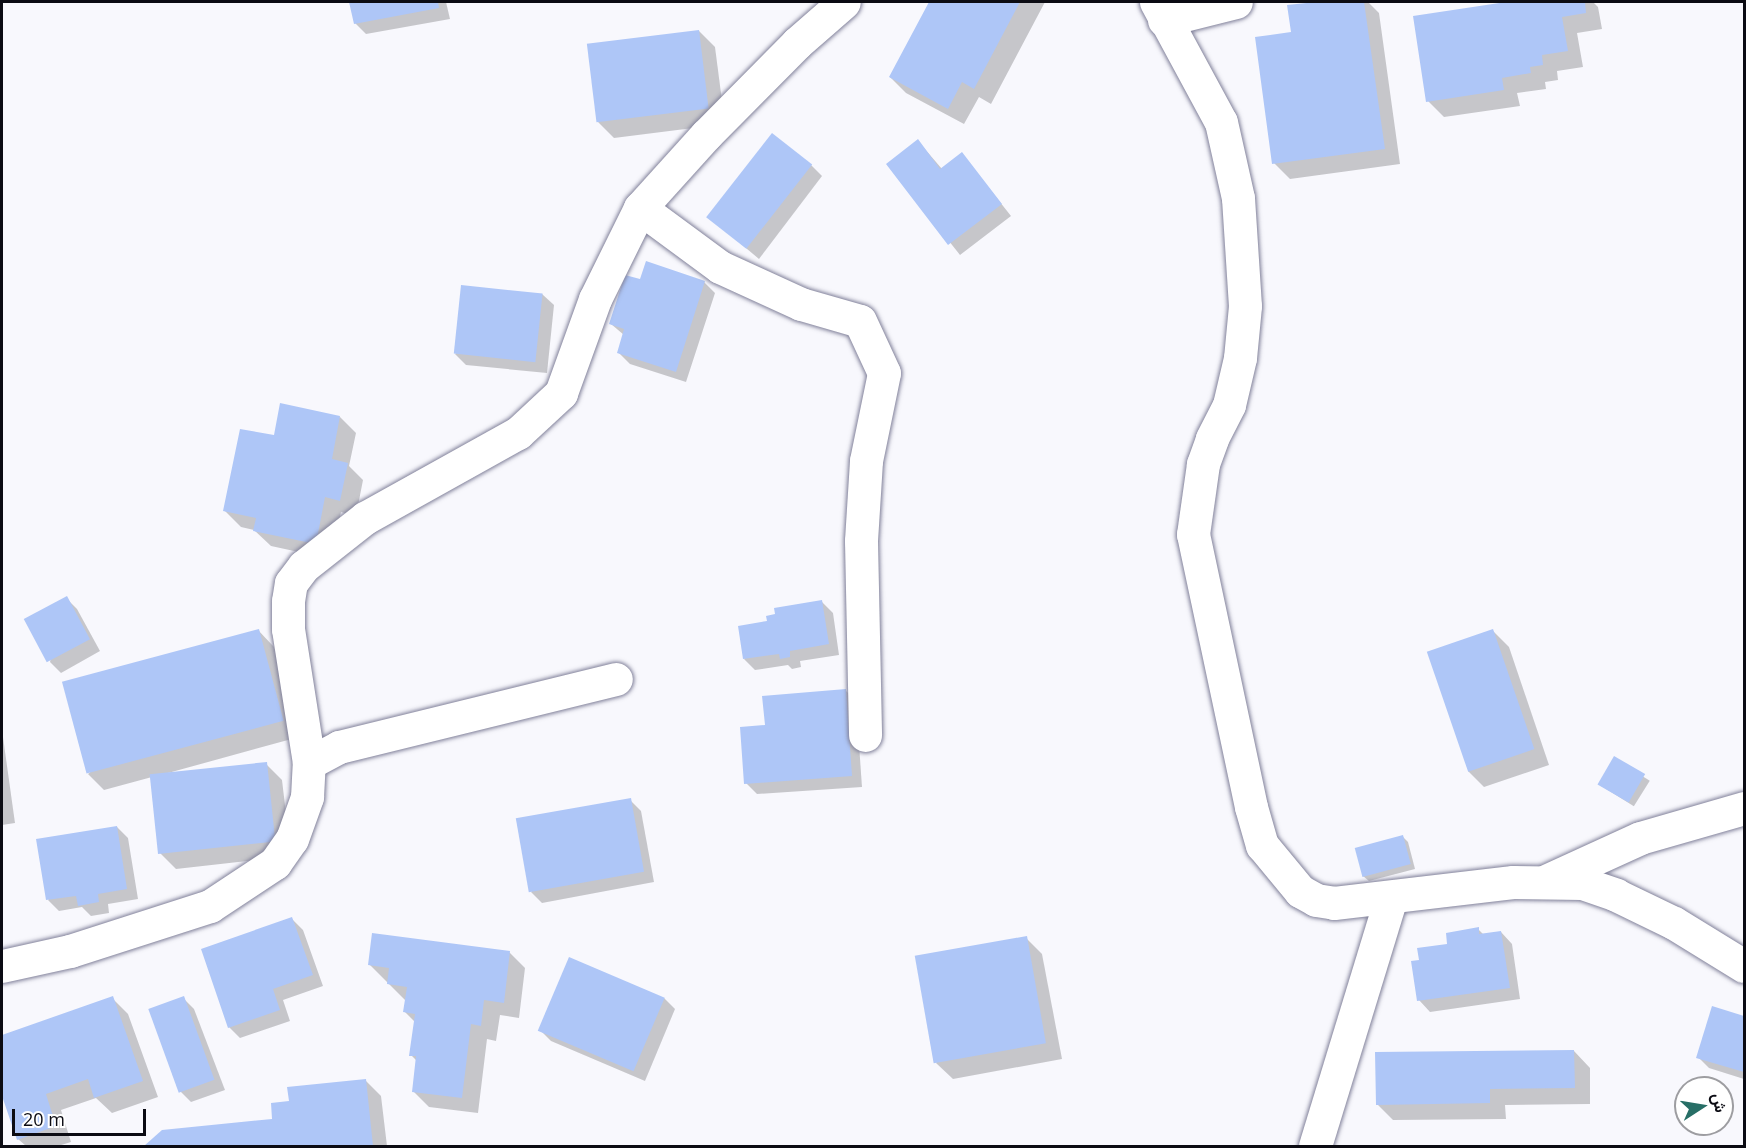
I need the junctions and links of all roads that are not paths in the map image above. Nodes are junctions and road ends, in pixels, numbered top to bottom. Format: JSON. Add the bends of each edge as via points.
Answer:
{"nodes":[{"id":1,"x":844,"y":2,"type":"edge"},
{"id":2,"x":1236,"y":2,"type":"edge"},
{"id":3,"x":1160,"y":11,"type":"edge"},
{"id":4,"x":640,"y":208,"type":"junction"},
{"id":5,"x":616,"y":679,"type":"dead end"},
{"id":6,"x":865,"y":735,"type":"dead end"},
{"id":7,"x":309,"y":763,"type":"junction"},
{"id":8,"x":1744,"y":808,"type":"edge"},
{"id":9,"x":1544,"y":882,"type":"junction"},
{"id":10,"x":1391,"y":897,"type":"junction"},
{"id":11,"x":2,"y":966,"type":"edge"},
{"id":12,"x":1744,"y":966,"type":"edge"},
{"id":13,"x":1315,"y":1146,"type":"edge"}],
"edges":[{"from":1,"to":4,"type":"street","via":[[797,43]]},
{"from":2,"to":3,"type":"street"},
{"from":3,"to":10,"type":"street","via":[[1221,122],[1238,198],[1245,306],[1240,358],[1228,405],[1203,464],[1192,534],[1251,807],[1262,845],[1300,891],[1316,900],[1334,903]]},
{"from":4,"to":6,"type":"street","via":[[720,267],[801,304],[860,321],[884,374],[866,461],[861,541]]},
{"from":4,"to":7,"type":"street","via":[[595,300],[561,393],[519,433],[364,519],[304,566],[291,583],[288,629]]},
{"from":5,"to":7,"type":"street","via":[[339,747]]},
{"from":7,"to":11,"type":"street","via":[[307,797],[292,839],[275,863],[210,906],[70,951]]},
{"from":8,"to":9,"type":"street","via":[[1640,838]]},
{"from":9,"to":10,"type":"street","via":[[1513,882]]},
{"from":9,"to":12,"type":"street","via":[[1582,883],[1616,895],[1674,923]]},
{"from":10,"to":13,"type":"street"}]}
